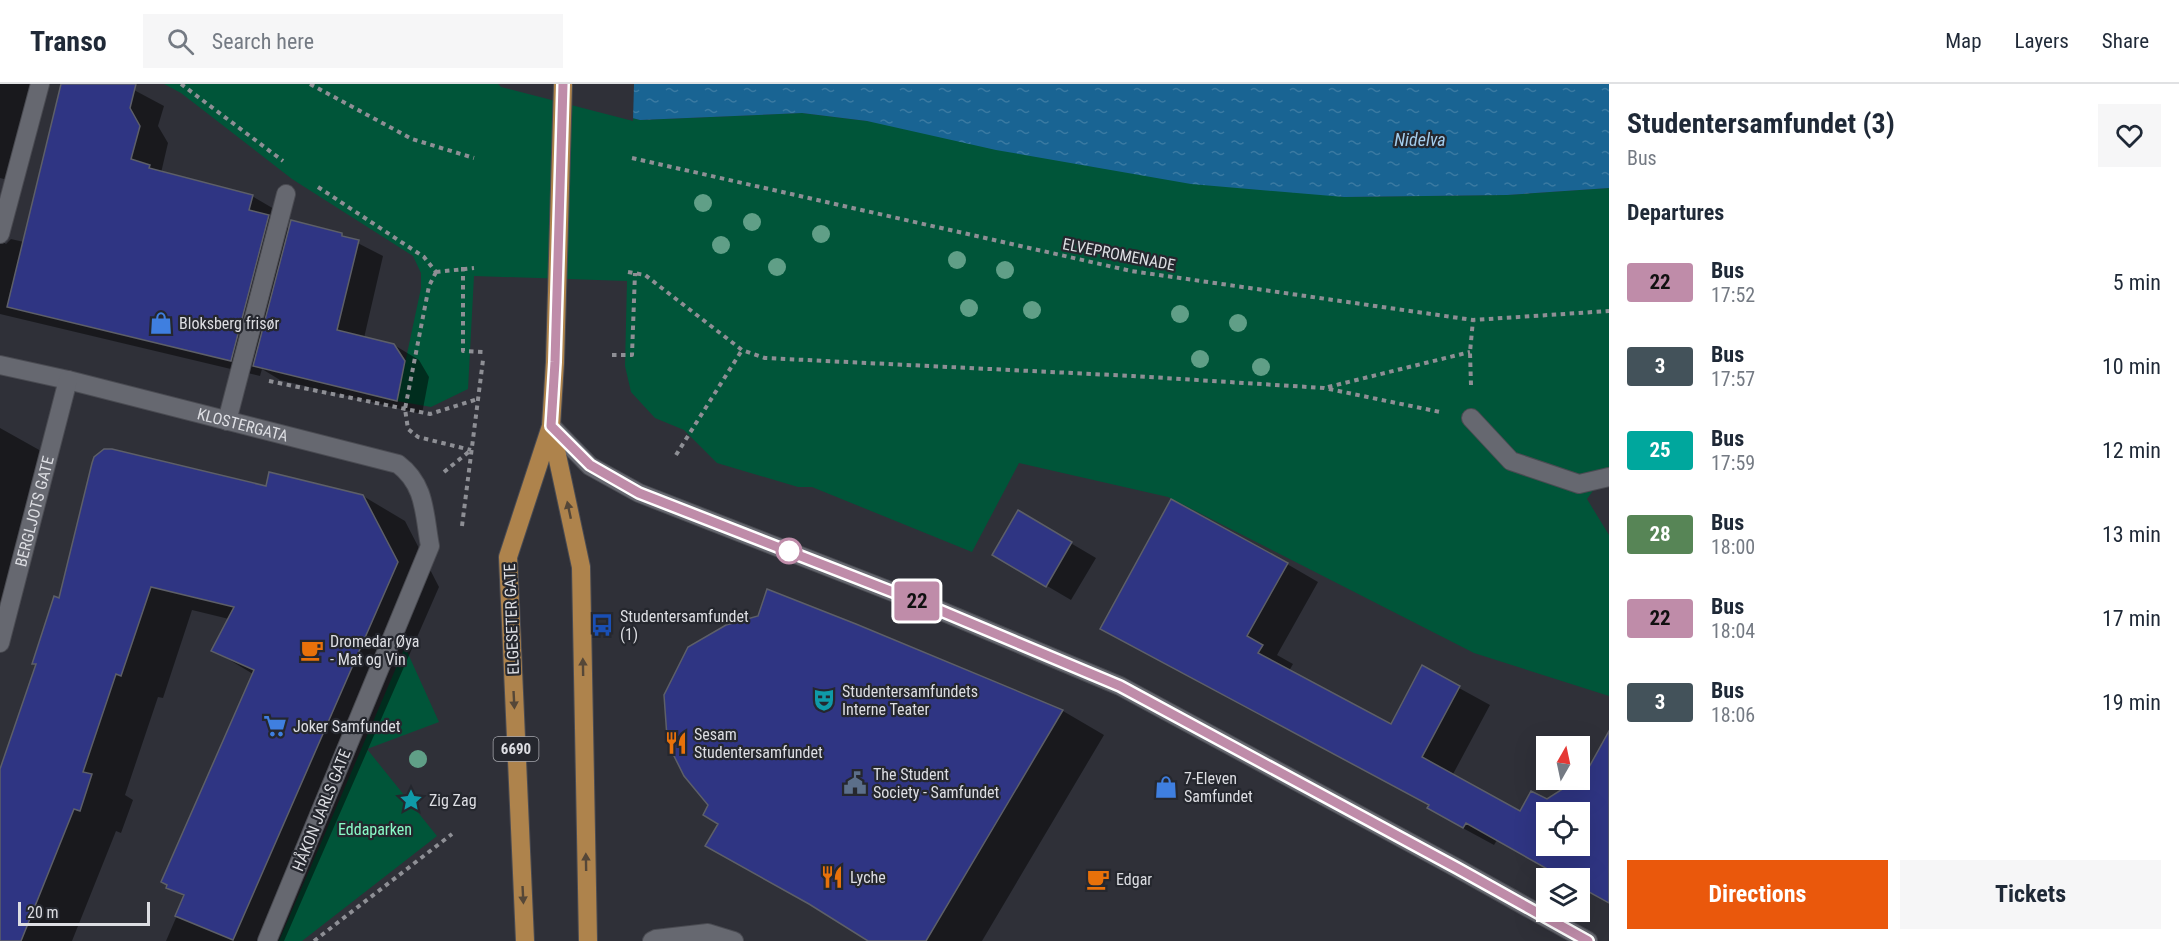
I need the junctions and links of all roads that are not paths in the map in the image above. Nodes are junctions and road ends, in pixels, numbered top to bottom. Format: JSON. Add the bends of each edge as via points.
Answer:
{"nodes":[{"id":1,"x":40,"y":84,"type":"edge"},
{"id":2,"x":563,"y":84,"type":"edge"},
{"id":3,"x":286,"y":194,"type":"dead end"},
{"id":4,"x":0,"y":234,"type":"edge"},
{"id":5,"x":0,"y":364,"type":"edge"},
{"id":6,"x":68,"y":380,"type":"junction"},
{"id":7,"x":1471,"y":418,"type":"road end"},
{"id":8,"x":227,"y":421,"type":"junction"},
{"id":9,"x":551,"y":426,"type":"junction"},
{"id":10,"x":1609,"y":477,"type":"edge"},
{"id":11,"x":430,"y":546,"type":"joint"},
{"id":12,"x":0,"y":643,"type":"edge"},
{"id":13,"x":267,"y":941,"type":"edge"},
{"id":14,"x":525,"y":941,"type":"edge"},
{"id":15,"x":588,"y":941,"type":"edge"},
{"id":16,"x":652,"y":941,"type":"edge"},
{"id":17,"x":734,"y":941,"type":"edge"},
{"id":18,"x":1588,"y":941,"type":"edge"}],
"edges":[{"from":1,"to":4,"type":"street"},
{"from":2,"to":9,"type":"main road","number":"6690","bridge":true},
{"from":3,"to":8,"type":"street"},
{"from":5,"to":6,"type":"street","name":"KLOSTERGATA"},
{"from":6,"to":8,"type":"street","name":"KLOSTERGATA"},
{"from":6,"to":12,"type":"street","name":"BERGLJOTS GATE"},
{"from":7,"to":10,"type":"street","via":[[1511,461],[1579,484]]},
{"from":8,"to":11,"type":"street","name":"KLOSTERGATA","via":[[398,464],[411,474],[419,488]]},
{"from":9,"to":14,"type":"main road","name":"ELGESETER GATE","number":"6690","one_way":true,"via":[[508,557]]},
{"from":15,"to":9,"type":"main road","number":"6690","one_way":true,"via":[[581,567]]},
{"from":9,"to":18,"type":"street","via":[[590,465],[639,493],[939,610],[1120,686]]},
{"from":11,"to":13,"type":"street","name":"HÅKON JARLS GATE"},
{"from":16,"to":17,"type":"street","via":[[708,933]]}]}
